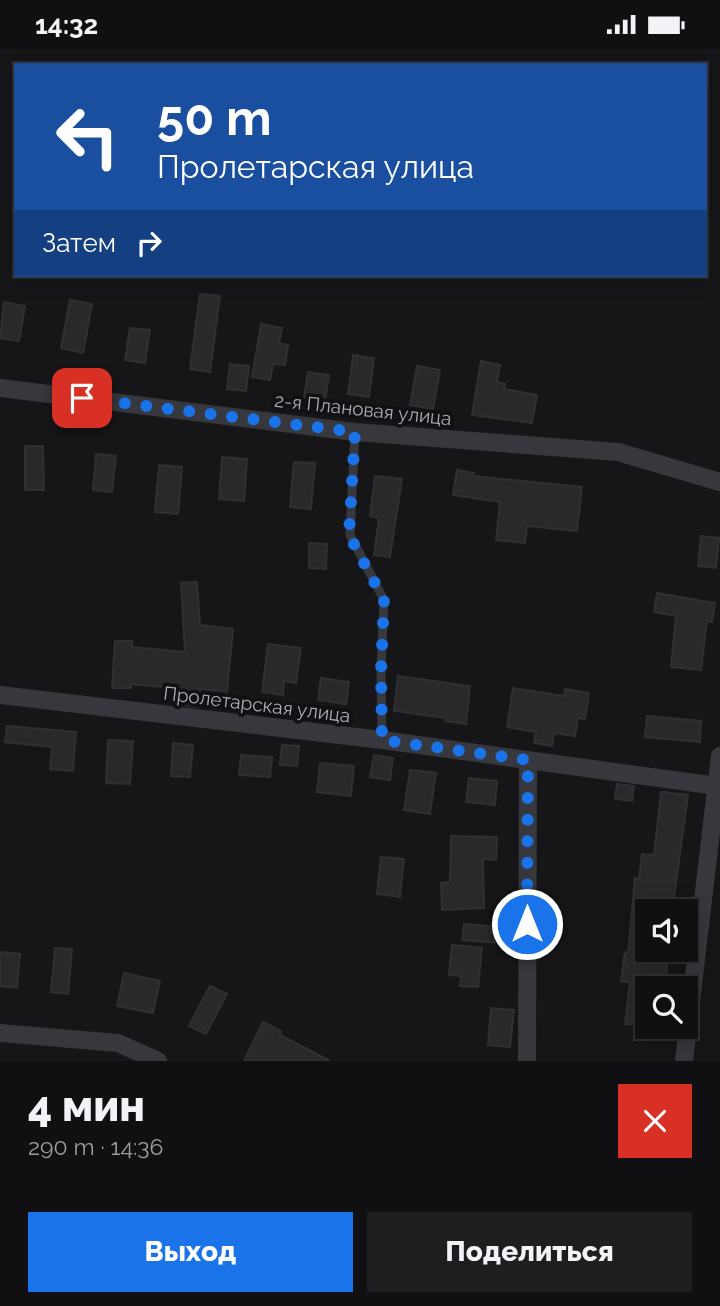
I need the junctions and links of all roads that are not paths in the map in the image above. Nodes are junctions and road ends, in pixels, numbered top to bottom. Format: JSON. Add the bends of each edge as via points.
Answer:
{"nodes":[{"id":1,"x":0,"y":388,"type":"edge"},
{"id":2,"x":355,"y":432,"type":"junction"},
{"id":3,"x":720,"y":482,"type":"edge"},
{"id":4,"x":0,"y":695,"type":"edge"},
{"id":5,"x":382,"y":740,"type":"junction"},
{"id":6,"x":720,"y":756,"type":"edge"},
{"id":7,"x":528,"y":760,"type":"junction"},
{"id":8,"x":717,"y":786,"type":"junction"},
{"id":9,"x":0,"y":1033,"type":"edge"},
{"id":10,"x":158,"y":1061,"type":"edge"},
{"id":11,"x":527,"y":1061,"type":"edge"},
{"id":12,"x":684,"y":1061,"type":"edge"}],
"edges":[{"from":1,"to":2,"type":"street","name":"2-я Плановая улица"},
{"from":2,"to":3,"type":"street","name":"2-я Плановая улица","via":[[618,452]]},
{"from":2,"to":5,"type":"lane","via":[[349,535],[384,600]]},
{"from":4,"to":5,"type":"street","name":"Пролетарская улица"},
{"from":5,"to":7,"type":"street","name":"Пролетарская улица"},
{"from":6,"to":8,"type":"street"},
{"from":7,"to":8,"type":"street","name":"Пролетарская улица"},
{"from":7,"to":11,"type":"street"},
{"from":8,"to":12,"type":"street"},
{"from":9,"to":10,"type":"street","via":[[118,1043]]}]}
